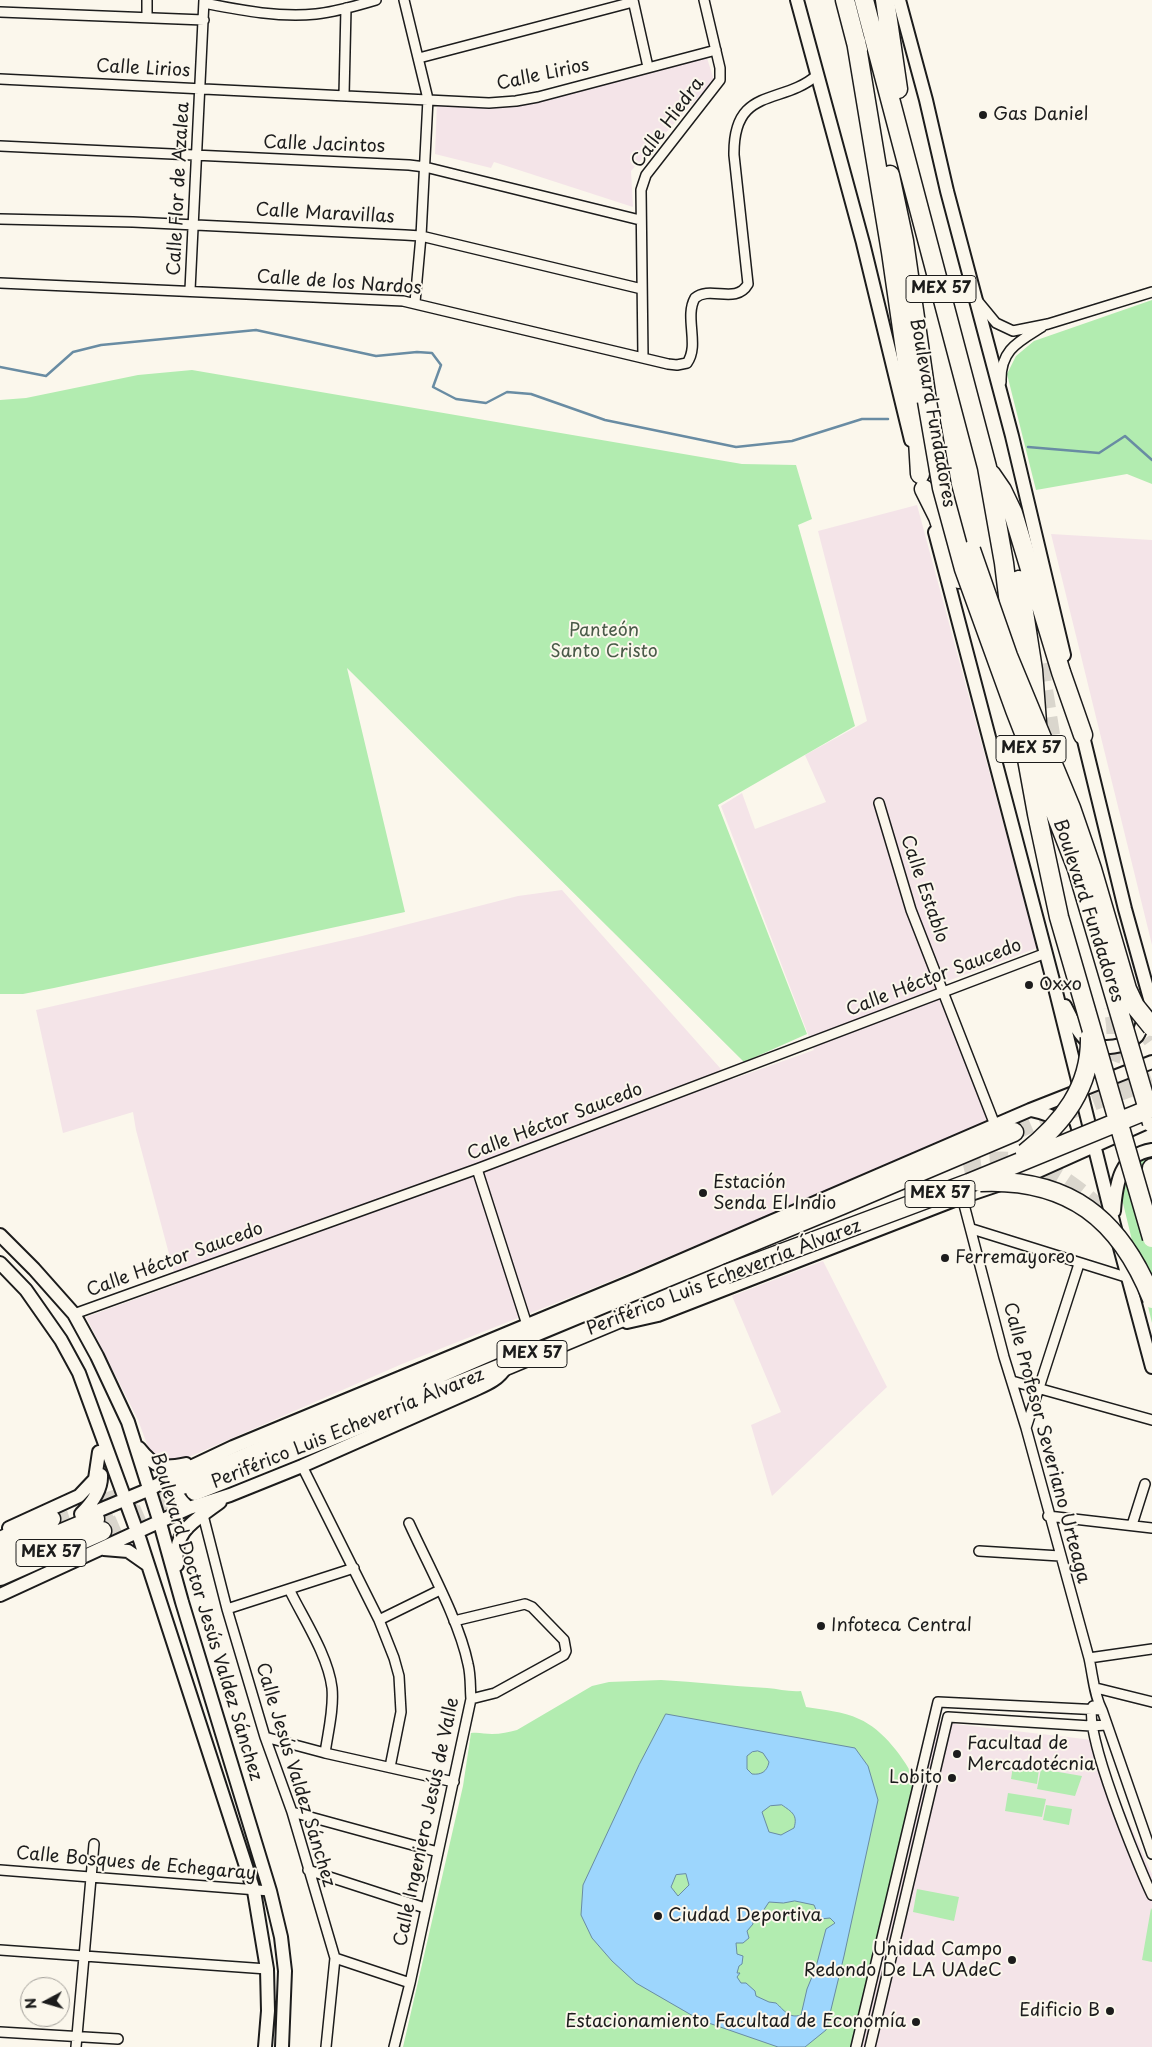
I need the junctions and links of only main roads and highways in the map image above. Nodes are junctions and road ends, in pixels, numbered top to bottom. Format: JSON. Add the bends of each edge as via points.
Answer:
{"nodes":[{"id":1,"x":797,"y":0,"type":"edge"},
{"id":2,"x":845,"y":0,"type":"edge"},
{"id":3,"x":864,"y":0,"type":"edge"},
{"id":4,"x":885,"y":0,"type":"edge"},
{"id":5,"x":899,"y":0,"type":"edge"},
{"id":6,"x":908,"y":164,"type":"junction"},
{"id":7,"x":914,"y":404,"type":"junction"},
{"id":8,"x":986,"y":467,"type":"junction"},
{"id":9,"x":922,"y":482,"type":"junction"},
{"id":10,"x":999,"y":496,"type":"junction"},
{"id":11,"x":1040,"y":664,"type":"tunnel mouth"},
{"id":12,"x":1001,"y":696,"type":"dead end"},
{"id":13,"x":1083,"y":735,"type":"junction"},
{"id":14,"x":1144,"y":979,"type":"junction"},
{"id":15,"x":1055,"y":988,"type":"junction"},
{"id":16,"x":1152,"y":1006,"type":"edge"},
{"id":17,"x":1152,"y":1027,"type":"edge"},
{"id":18,"x":1152,"y":1062,"type":"edge"},
{"id":19,"x":1082,"y":1090,"type":"junction"},
{"id":20,"x":1148,"y":1101,"type":"edge"},
{"id":21,"x":1030,"y":1110,"type":"junction"},
{"id":22,"x":1152,"y":1121,"type":"edge"},
{"id":23,"x":1013,"y":1132,"type":"tunnel mouth"},
{"id":24,"x":1095,"y":1145,"type":"junction"},
{"id":25,"x":1152,"y":1150,"type":"edge"},
{"id":26,"x":963,"y":1165,"type":"tunnel mouth"},
{"id":27,"x":1052,"y":1165,"type":"junction"},
{"id":28,"x":1007,"y":1167,"type":"junction"},
{"id":29,"x":1152,"y":1168,"type":"edge"},
{"id":30,"x":966,"y":1190,"type":"junction"},
{"id":31,"x":1152,"y":1192,"type":"edge"},
{"id":32,"x":842,"y":1205,"type":"junction"},
{"id":33,"x":1114,"y":1225,"type":"junction"},
{"id":34,"x":0,"y":1235,"type":"edge"},
{"id":35,"x":1152,"y":1238,"type":"edge"},
{"id":36,"x":0,"y":1263,"type":"edge"},
{"id":37,"x":1152,"y":1299,"type":"edge"},
{"id":38,"x":528,"y":1329,"type":"junction"},
{"id":39,"x":592,"y":1329,"type":"junction"},
{"id":40,"x":508,"y":1365,"type":"junction"},
{"id":41,"x":1152,"y":1368,"type":"edge"},
{"id":42,"x":93,"y":1408,"type":"junction"},
{"id":43,"x":134,"y":1441,"type":"junction"},
{"id":44,"x":99,"y":1452,"type":"junction"},
{"id":45,"x":206,"y":1466,"type":"junction"},
{"id":46,"x":183,"y":1488,"type":"junction"},
{"id":47,"x":150,"y":1489,"type":"junction"},
{"id":48,"x":230,"y":1495,"type":"junction"},
{"id":49,"x":125,"y":1498,"type":"junction"},
{"id":50,"x":51,"y":1519,"type":"tunnel mouth"},
{"id":51,"x":76,"y":1520,"type":"junction"},
{"id":52,"x":160,"y":1522,"type":"junction"},
{"id":53,"x":99,"y":1531,"type":"junction"},
{"id":54,"x":0,"y":1532,"type":"edge"},
{"id":55,"x":137,"y":1533,"type":"junction"},
{"id":56,"x":0,"y":1541,"type":"edge"},
{"id":57,"x":0,"y":1550,"type":"edge"},
{"id":58,"x":0,"y":1559,"type":"edge"},
{"id":59,"x":148,"y":1565,"type":"junction"},
{"id":60,"x":0,"y":1576,"type":"edge"},
{"id":61,"x":0,"y":1595,"type":"edge"},
{"id":62,"x":182,"y":1602,"type":"junction"},
{"id":63,"x":265,"y":2047,"type":"edge"},
{"id":64,"x":282,"y":2047,"type":"edge"}],
"edges":[{"from":1,"to":7,"type":"main road","via":[[863,243]]},
{"from":2,"to":7,"type":"highway","name":"Boulevard Fundadores","number":"MEX 57","via":[[889,169],[904,241]]},
{"from":3,"to":6,"type":"highway","name":"Boulevard Fundadores","number":"MEX 57"},
{"from":4,"to":6,"type":"highway"},
{"from":5,"to":13,"type":"main road","via":[[1012,436]]},
{"from":6,"to":8,"type":"highway","name":"Boulevard Fundadores","number":"MEX 57"},
{"from":7,"to":9,"type":"highway","via":[[915,441]]},
{"from":7,"to":17,"type":"highway","bridge":true,"via":[[1008,656],[1071,808],[1127,988],[1135,1006]]},
{"from":7,"to":20,"type":"highway","name":"Boulevard Fundadores","number":"MEX 57","bridge":true,"via":[[964,569],[1077,869]]},
{"from":8,"to":10,"type":"highway"},
{"from":8,"to":13,"type":"highway","via":[[1013,514]]},
{"from":8,"to":35,"type":"highway","name":"Boulevard Fundadores","number":"MEX 57","bridge":true,"via":[[1004,563],[1028,767],[1048,866]]},
{"from":9,"to":12,"type":"highway","via":[[944,533]]},
{"from":9,"to":15,"type":"main road"},
{"from":10,"to":11,"type":"highway","via":[[1007,510],[1022,564]]},
{"from":10,"to":28,"type":"highway","bridge":true,"via":[[1032,661],[1039,756],[1056,874],[1090,1025],[1088,1061],[1076,1098],[1053,1130]]},
{"from":13,"to":14,"type":"main road"},
{"from":14,"to":15,"type":"main road","via":[[1146,1012],[1141,1028],[1136,1037],[1111,1047],[1098,1046],[1086,1040]]},
{"from":14,"to":16,"type":"main road"},
{"from":15,"to":19,"type":"main road"},
{"from":18,"to":19,"type":"main road"},
{"from":19,"to":21,"type":"main road"},
{"from":19,"to":24,"type":"main road"},
{"from":20,"to":22,"type":"highway","number":"MEX 57","bridge":true},
{"from":20,"to":28,"type":"highway","name":"Periférico Luis Echeverría Álvarez","number":"MEX 57","bridge":true},
{"from":21,"to":27,"type":"main road","via":[[1052,1115],[1064,1130],[1061,1153]]},
{"from":21,"to":38,"type":"main road"},
{"from":22,"to":24,"type":"main road"},
{"from":23,"to":32,"type":"highway","name":"Periférico Luis Echeverría Álvarez","number":"MEX 57"},
{"from":24,"to":27,"type":"main road"},
{"from":24,"to":33,"type":"main road"},
{"from":25,"to":33,"type":"main road","via":[[1134,1156],[1125,1164],[1115,1198]]},
{"from":26,"to":32,"type":"highway","via":[[876,1200]]},
{"from":27,"to":30,"type":"main road"},
{"from":28,"to":30,"type":"highway","name":"Periférico Luis Echeverría Álvarez","number":"MEX 57","bridge":true},
{"from":29,"to":31,"type":"highway"},
{"from":30,"to":37,"type":"highway","bridge":true,"via":[[999,1182],[1028,1184],[1051,1190],[1092,1212],[1130,1254]]},
{"from":30,"to":39,"type":"highway","name":"Periférico Luis Echeverría Álvarez","number":"MEX 57","bridge":true,"via":[[726,1274]]},
{"from":30,"to":39,"type":"main road","via":[[658,1315]]},
{"from":32,"to":38,"type":"highway","name":"Periférico Luis Echeverría Álvarez","number":"MEX 57"},
{"from":33,"to":41,"type":"main road"},
{"from":34,"to":43,"type":"main road","name":"Boulevard Doctor Jesús Valdez Sánchez","via":[[74,1314],[112,1388]]},
{"from":36,"to":42,"type":"main road","name":"Boulevard Doctor Jesús Valdez Sánchez","via":[[26,1290],[60,1340],[79,1373]]},
{"from":38,"to":45,"type":"highway","name":"Periférico Luis Echeverría Álvarez","number":"MEX 57"},
{"from":39,"to":40,"type":"highway","name":"Periférico Luis Echeverría Álvarez","number":"MEX 57"},
{"from":40,"to":46,"type":"highway","name":"Periférico Luis Echeverría Álvarez","number":"MEX 57"},
{"from":40,"to":48,"type":"main road","via":[[493,1381]]},
{"from":42,"to":44,"type":"main road"},
{"from":42,"to":49,"type":"main road","name":"Boulevard Doctor Jesús Valdez Sánchez"},
{"from":43,"to":45,"type":"main road","via":[[148,1459],[159,1466]]},
{"from":43,"to":47,"type":"main road","name":"Boulevard Doctor Jesús Valdez Sánchez"},
{"from":44,"to":51,"type":"main road","via":[[102,1481],[93,1502]]},
{"from":44,"to":54,"type":"main road","via":[[96,1480],[79,1496]]},
{"from":45,"to":46,"type":"highway","name":"Periférico Luis Echeverría Álvarez","number":"MEX 57"},
{"from":46,"to":47,"type":"main road"},
{"from":46,"to":48,"type":"main road"},
{"from":46,"to":52,"type":"main road"},
{"from":47,"to":49,"type":"main road"},
{"from":47,"to":52,"type":"main road","name":"Boulevard Doctor Jesús Valdez Sánchez"},
{"from":48,"to":62,"type":"main road","via":[[188,1527],[178,1540],[176,1549]]},
{"from":49,"to":53,"type":"main road"},
{"from":49,"to":55,"type":"main road","name":"Boulevard Doctor Jesús Valdez Sánchez"},
{"from":50,"to":56,"type":"highway"},
{"from":51,"to":53,"type":"main road"},
{"from":51,"to":57,"type":"main road"},
{"from":52,"to":55,"type":"main road"},
{"from":52,"to":62,"type":"main road","name":"Boulevard Doctor Jesús Valdez Sánchez"},
{"from":53,"to":55,"type":"main road"},
{"from":53,"to":58,"type":"highway","number":"MEX 57"},
{"from":53,"to":59,"type":"main road"},
{"from":53,"to":60,"type":"highway","number":"MEX 57"},
{"from":53,"to":61,"type":"main road"},
{"from":55,"to":59,"type":"main road","name":"Boulevard Doctor Jesús Valdez Sánchez"},
{"from":59,"to":63,"type":"main road","name":"Boulevard Doctor Jesús Valdez Sánchez","via":[[254,1891],[267,1969]]},
{"from":62,"to":64,"type":"main road","name":"Boulevard Doctor Jesús Valdez Sánchez","via":[[281,1937],[285,1971]]}]}
